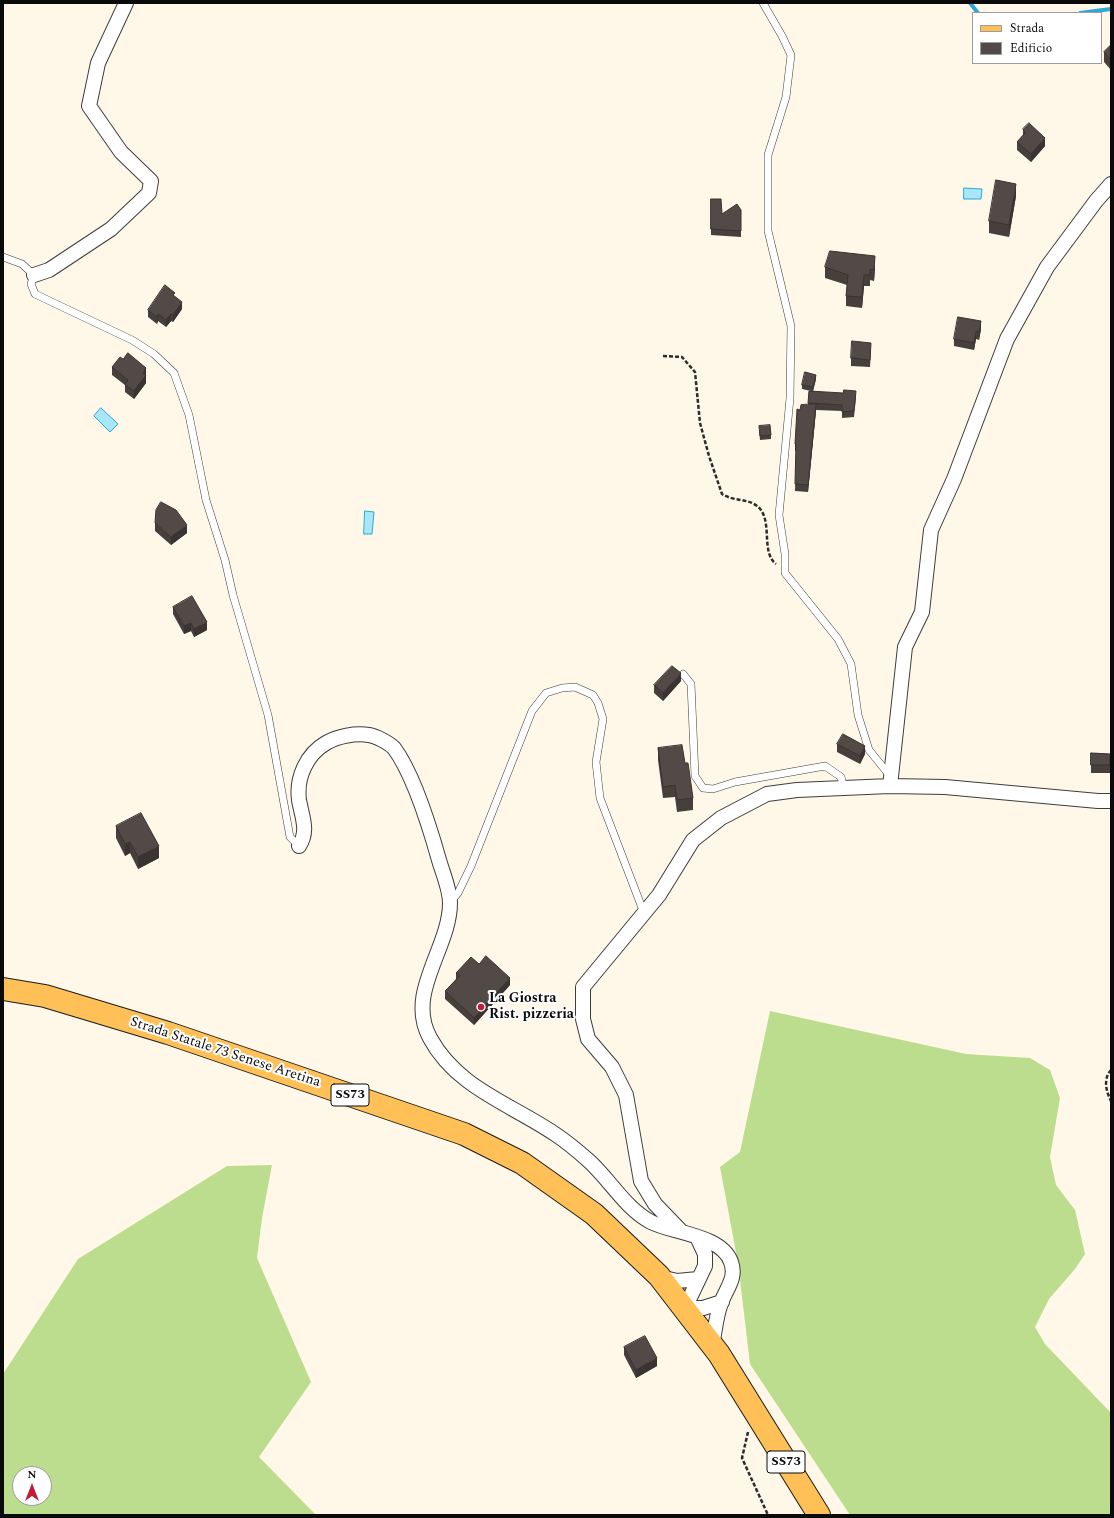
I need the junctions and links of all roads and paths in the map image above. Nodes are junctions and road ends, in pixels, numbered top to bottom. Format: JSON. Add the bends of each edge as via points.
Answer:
{"nodes":[{"id":1,"x":126,"y":3,"type":"edge"},
{"id":2,"x":763,"y":3,"type":"edge"},
{"id":3,"x":1111,"y":184,"type":"edge"},
{"id":4,"x":3,"y":256,"type":"edge"},
{"id":5,"x":34,"y":275,"type":"junction"},
{"id":6,"x":662,"y":356,"type":"dead end"},
{"id":7,"x":785,"y":570,"type":"junction"},
{"id":8,"x":683,"y":674,"type":"dead end"},
{"id":9,"x":890,"y":782,"type":"junction"},
{"id":10,"x":844,"y":788,"type":"junction"},
{"id":11,"x":1111,"y":801,"type":"edge"},
{"id":12,"x":299,"y":846,"type":"joint"},
{"id":13,"x":450,"y":903,"type":"junction"},
{"id":14,"x":644,"y":913,"type":"junction"},
{"id":15,"x":3,"y":989,"type":"edge"},
{"id":16,"x":1111,"y":1070,"type":"edge"},
{"id":17,"x":1111,"y":1101,"type":"edge"},
{"id":18,"x":680,"y":1230,"type":"junction"},
{"id":19,"x":698,"y":1239,"type":"junction"},
{"id":20,"x":659,"y":1276,"type":"junction"},
{"id":21,"x":698,"y":1279,"type":"junction"},
{"id":22,"x":722,"y":1302,"type":"junction"},
{"id":23,"x":685,"y":1308,"type":"junction"},
{"id":24,"x":712,"y":1346,"type":"junction"},
{"id":25,"x":753,"y":1408,"type":"junction"},
{"id":26,"x":768,"y":1515,"type":"edge"},
{"id":27,"x":819,"y":1515,"type":"edge"}],
"edges":[{"from":1,"to":5,"type":"street","via":[[98,63],[89,106],[121,152],[151,181],[149,193],[111,229],[49,270]]},
{"from":2,"to":7,"type":"lane","via":[[791,55],[786,97],[768,155],[768,231],[791,326],[790,398],[779,515]]},
{"from":3,"to":9,"type":"street","via":[[1047,267],[1007,339],[932,530],[922,612],[906,647]]},
{"from":4,"to":5,"type":"lane","via":[[22,264]]},
{"from":5,"to":12,"type":"lane","via":[[31,284],[35,294],[132,340],[154,354],[174,373],[189,415],[206,500],[268,715],[290,837]]},
{"from":6,"to":7,"type":"path","via":[[682,357],[695,372],[700,423],[722,494],[732,500],[750,502],[759,507],[765,521],[768,550],[772,561]]},
{"from":7,"to":9,"type":"lane","via":[[838,639],[851,664],[858,715],[869,750]]},
{"from":8,"to":10,"type":"lane","via":[[692,684],[695,776],[703,788],[713,790],[742,781],[825,766],[841,777]]},
{"from":9,"to":10,"type":"street"},
{"from":9,"to":11,"type":"street","via":[[1098,802]]},
{"from":10,"to":14,"type":"street","via":[[767,794],[721,818],[693,840],[659,895]]},
{"from":12,"to":13,"type":"street","via":[[306,832],[298,798],[304,766],[317,749],[331,740],[349,735],[370,735],[392,746],[409,777],[432,837]]},
{"from":13,"to":14,"type":"lane","via":[[458,893],[471,866],[532,711],[546,693],[562,688],[575,688],[593,695],[598,703],[603,720],[596,762],[600,798]]},
{"from":13,"to":18,"type":"street","via":[[446,925],[424,988],[422,1014],[429,1036],[446,1063],[474,1087],[555,1134],[589,1161],[638,1215],[654,1224]]},
{"from":14,"to":18,"type":"street","via":[[583,987],[583,1019],[588,1040],[612,1067],[626,1094],[641,1181],[655,1204]]},
{"from":15,"to":20,"type":"main road","name":"Strada Statale 73 Senese Aretina","number":"SS73","via":[[45,996],[168,1034],[464,1134],[522,1163],[594,1214]]},
{"from":16,"to":17,"type":"path","via":[[1106,1083]]},
{"from":18,"to":19,"type":"street"},
{"from":19,"to":21,"type":"street","via":[[705,1254],[705,1266]]},
{"from":19,"to":22,"type":"street","via":[[714,1244],[725,1252],[731,1261],[733,1273]]},
{"from":20,"to":21,"type":"street","via":[[677,1281]]},
{"from":20,"to":23,"type":"main road","name":"Strada Statale 73 Senese Aretina","number":"SS73"},
{"from":21,"to":23,"type":"street"},
{"from":22,"to":23,"type":"street","via":[[703,1308]]},
{"from":22,"to":24,"type":"street"},
{"from":23,"to":24,"type":"main road","name":"Strada Statale 73 Senese Aretina","number":"SS73"},
{"from":24,"to":25,"type":"main road","name":"Strada Statale 73 Senese Aretina","number":"SS73"},
{"from":25,"to":26,"type":"path","via":[[742,1458]]},
{"from":25,"to":27,"type":"main road","name":"Strada Statale 73 Senese Aretina","number":"SS73"}]}
